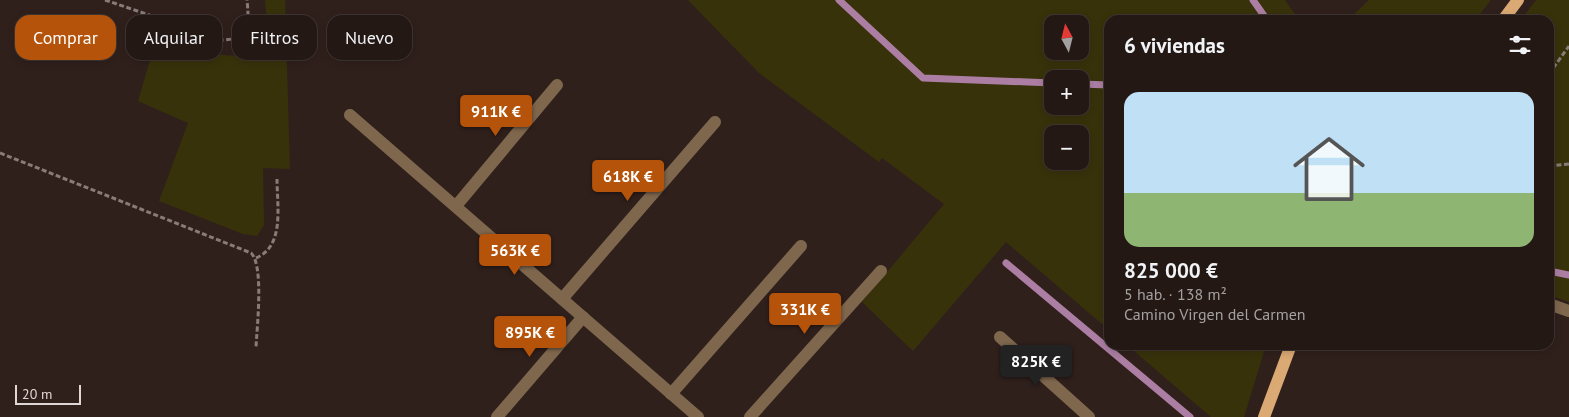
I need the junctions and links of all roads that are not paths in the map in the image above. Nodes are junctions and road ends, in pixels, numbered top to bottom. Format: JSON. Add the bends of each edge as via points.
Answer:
{"nodes":[{"id":1,"x":1518,"y":0,"type":"edge"},
{"id":2,"x":1507,"y":15,"type":"edge"},
{"id":3,"x":557,"y":85,"type":"dead end"},
{"id":4,"x":350,"y":115,"type":"dead end"},
{"id":5,"x":715,"y":122,"type":"dead end"},
{"id":6,"x":456,"y":206,"type":"junction"},
{"id":7,"x":801,"y":246,"type":"dead end"},
{"id":8,"x":881,"y":271,"type":"dead end"},
{"id":9,"x":562,"y":299,"type":"junction"},
{"id":10,"x":1554,"y":306,"type":"edge"},
{"id":11,"x":1569,"y":310,"type":"edge"},
{"id":12,"x":584,"y":318,"type":"junction"},
{"id":13,"x":1000,"y":337,"type":"dead end"},
{"id":14,"x":1289,"y":350,"type":"edge"},
{"id":15,"x":671,"y":394,"type":"junction"},
{"id":16,"x":497,"y":417,"type":"edge"},
{"id":17,"x":698,"y":417,"type":"edge"},
{"id":18,"x":750,"y":417,"type":"edge"},
{"id":19,"x":1089,"y":417,"type":"edge"},
{"id":20,"x":1264,"y":417,"type":"edge"}],
"edges":[{"from":1,"to":2,"type":"main road"},
{"from":3,"to":6,"type":"street"},
{"from":4,"to":6,"type":"street"},
{"from":5,"to":9,"type":"street"},
{"from":6,"to":9,"type":"street"},
{"from":7,"to":15,"type":"street"},
{"from":8,"to":18,"type":"street"},
{"from":9,"to":12,"type":"street"},
{"from":10,"to":11,"type":"street"},
{"from":12,"to":15,"type":"street"},
{"from":12,"to":16,"type":"street"},
{"from":13,"to":19,"type":"street"},
{"from":14,"to":20,"type":"main road"},
{"from":15,"to":17,"type":"street"}]}
